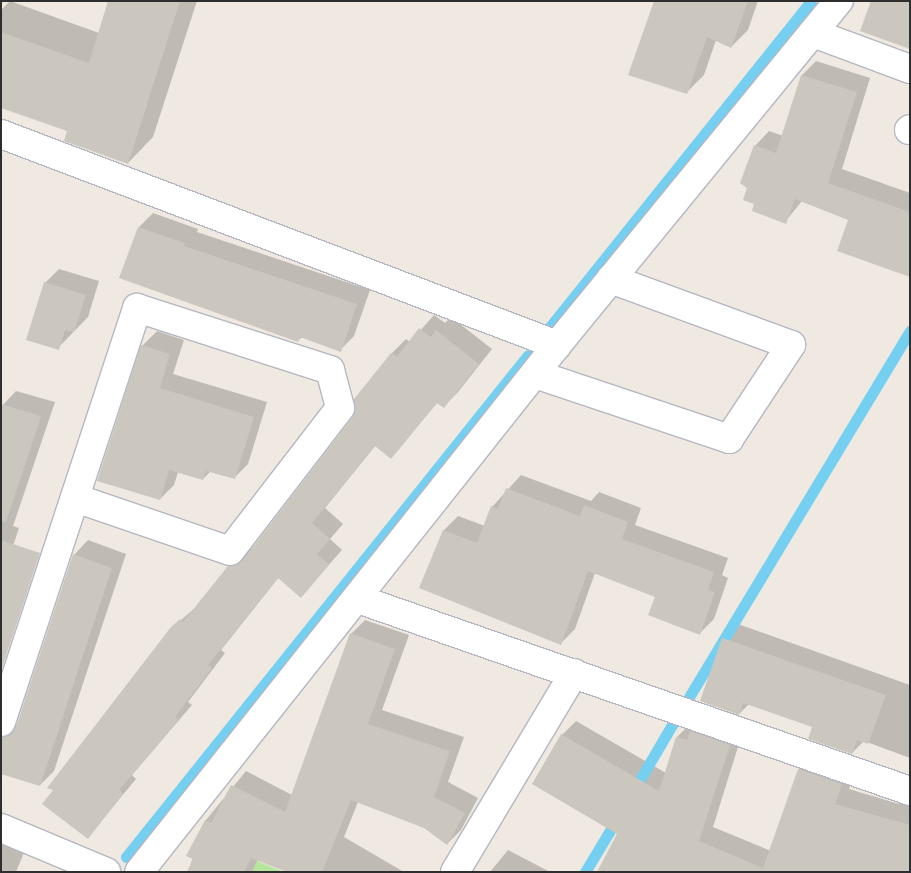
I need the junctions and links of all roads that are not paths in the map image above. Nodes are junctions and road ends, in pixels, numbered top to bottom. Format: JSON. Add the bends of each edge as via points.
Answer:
{"nodes":[{"id":1,"x":839,"y":1,"type":"edge"},
{"id":2,"x":813,"y":34,"type":"junction"},
{"id":3,"x":910,"y":69,"type":"edge"},
{"id":4,"x":1,"y":134,"type":"edge"},
{"id":5,"x":611,"y":279,"type":"junction"},
{"id":6,"x":558,"y":345,"type":"junction"},
{"id":7,"x":535,"y":374,"type":"junction"},
{"id":8,"x":75,"y":498,"type":"dead end"},
{"id":9,"x":358,"y":599,"type":"junction"},
{"id":10,"x":574,"y":673,"type":"junction"},
{"id":11,"x":1,"y":722,"type":"edge"},
{"id":12,"x":910,"y":792,"type":"edge"},
{"id":13,"x":1,"y":828,"type":"edge"},
{"id":14,"x":106,"y":872,"type":"edge"},
{"id":15,"x":139,"y":872,"type":"edge"},
{"id":16,"x":455,"y":872,"type":"edge"}],
"edges":[{"from":1,"to":2,"type":"street"},
{"from":2,"to":3,"type":"street"},
{"from":2,"to":5,"type":"street"},
{"from":4,"to":6,"type":"street"},
{"from":5,"to":6,"type":"street"},
{"from":5,"to":7,"type":"street","via":[[791,345],[729,439]]},
{"from":6,"to":7,"type":"street"},
{"from":7,"to":9,"type":"street"},
{"from":8,"to":11,"type":"street","via":[[230,551],[340,408],[330,370],[137,308]]},
{"from":9,"to":10,"type":"street"},
{"from":9,"to":15,"type":"street"},
{"from":10,"to":12,"type":"street"},
{"from":10,"to":16,"type":"street"},
{"from":13,"to":14,"type":"street"}]}
